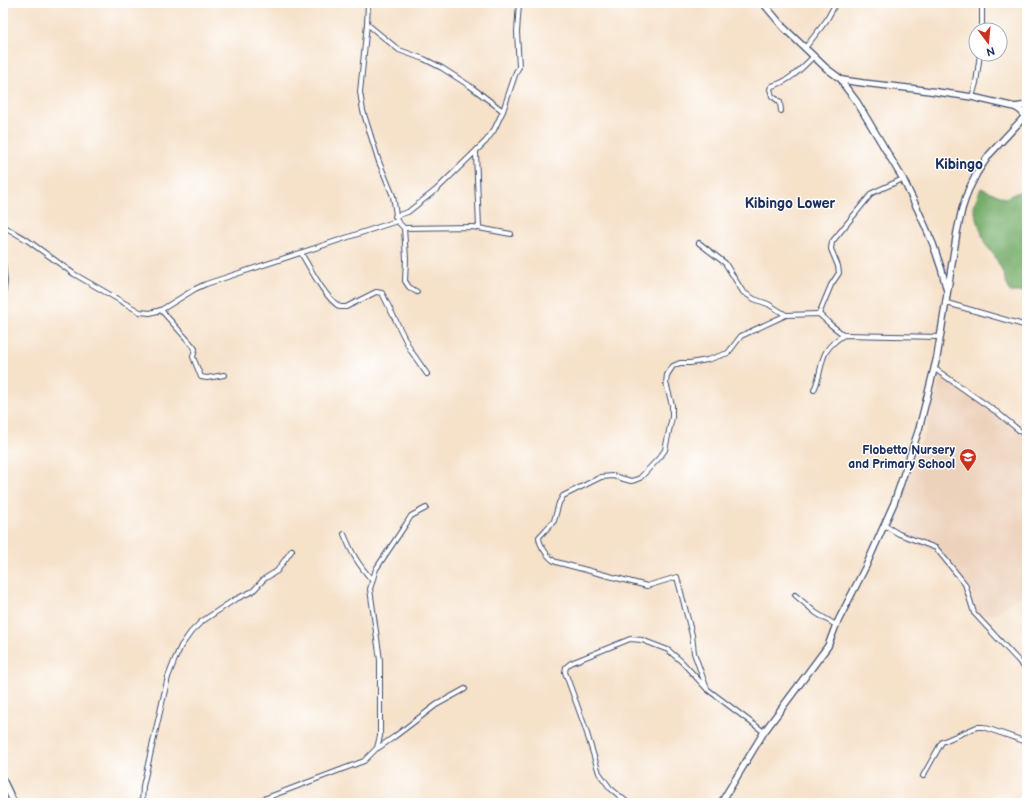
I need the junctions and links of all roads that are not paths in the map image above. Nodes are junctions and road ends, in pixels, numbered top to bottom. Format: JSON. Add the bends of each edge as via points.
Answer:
{"nodes":[{"id":1,"x":368,"y":3,"type":"edge"},
{"id":2,"x":519,"y":3,"type":"edge"},
{"id":3,"x":763,"y":3,"type":"edge"},
{"id":4,"x":836,"y":3,"type":"edge"},
{"id":5,"x":982,"y":3,"type":"edge"},
{"id":6,"x":982,"y":22,"type":"edge"},
{"id":7,"x":367,"y":24,"type":"junction"},
{"id":8,"x":805,"y":48,"type":"junction"},
{"id":9,"x":814,"y":56,"type":"junction"},
{"id":10,"x":979,"y":62,"type":"edge"},
{"id":11,"x":842,"y":80,"type":"junction"},
{"id":12,"x":972,"y":97,"type":"junction"},
{"id":13,"x":1027,"y":105,"type":"edge"},
{"id":14,"x":1015,"y":107,"type":"junction"},
{"id":15,"x":503,"y":111,"type":"junction"},
{"id":16,"x":781,"y":111,"type":"dead end"},
{"id":17,"x":1026,"y":115,"type":"edge"},
{"id":18,"x":476,"y":153,"type":"junction"},
{"id":19,"x":903,"y":179,"type":"junction"},
{"id":20,"x":395,"y":216,"type":"junction"},
{"id":21,"x":397,"y":222,"type":"junction"},
{"id":22,"x":3,"y":226,"type":"edge"},
{"id":23,"x":479,"y":227,"type":"junction"},
{"id":24,"x":404,"y":228,"type":"junction"},
{"id":25,"x":511,"y":234,"type":"dead end"},
{"id":26,"x":698,"y":243,"type":"dead end"},
{"id":27,"x":301,"y":253,"type":"junction"},
{"id":28,"x":3,"y":262,"type":"edge"},
{"id":29,"x":417,"y":292,"type":"dead end"},
{"id":30,"x":948,"y":294,"type":"junction"},
{"id":31,"x":3,"y":296,"type":"edge"},
{"id":32,"x":947,"y":303,"type":"junction"},
{"id":33,"x":161,"y":310,"type":"junction"},
{"id":34,"x":819,"y":314,"type":"junction"},
{"id":35,"x":786,"y":315,"type":"junction"},
{"id":36,"x":1027,"y":326,"type":"edge"},
{"id":37,"x":844,"y":335,"type":"junction"},
{"id":38,"x":940,"y":337,"type":"junction"},
{"id":39,"x":935,"y":369,"type":"junction"},
{"id":40,"x":427,"y":374,"type":"dead end"},
{"id":41,"x":224,"y":375,"type":"dead end"},
{"id":42,"x":814,"y":390,"type":"dead end"},
{"id":43,"x":1027,"y":437,"type":"edge"},
{"id":44,"x":426,"y":508,"type":"dead end"},
{"id":45,"x":884,"y":525,"type":"junction"},
{"id":46,"x":344,"y":534,"type":"dead end"},
{"id":47,"x":292,"y":550,"type":"dead end"},
{"id":48,"x":372,"y":580,"type":"junction"},
{"id":49,"x":795,"y":595,"type":"dead end"},
{"id":50,"x":836,"y":625,"type":"junction"},
{"id":51,"x":1027,"y":670,"type":"edge"},
{"id":52,"x":707,"y":689,"type":"junction"},
{"id":53,"x":465,"y":690,"type":"dead end"},
{"id":54,"x":764,"y":732,"type":"junction"},
{"id":55,"x":1027,"y":742,"type":"edge"},
{"id":56,"x":377,"y":748,"type":"junction"},
{"id":57,"x":923,"y":776,"type":"dead end"},
{"id":58,"x":3,"y":780,"type":"edge"},
{"id":59,"x":14,"y":803,"type":"edge"},
{"id":60,"x":142,"y":803,"type":"edge"},
{"id":61,"x":253,"y":803,"type":"edge"},
{"id":62,"x":628,"y":803,"type":"edge"},
{"id":63,"x":721,"y":803,"type":"edge"}],
"edges":[{"from":1,"to":7,"type":"street"},
{"from":2,"to":15,"type":"street","via":[[519,67]]},
{"from":3,"to":8,"type":"main road"},
{"from":4,"to":8,"type":"street"},
{"from":5,"to":6,"type":"street"},
{"from":7,"to":15,"type":"street","via":[[399,50],[442,68]]},
{"from":7,"to":20,"type":"street","via":[[361,103],[392,196]]},
{"from":8,"to":9,"type":"main road"},
{"from":9,"to":11,"type":"main road"},
{"from":9,"to":16,"type":"street","via":[[793,76],[770,89],[772,96],[780,102]]},
{"from":10,"to":12,"type":"street"},
{"from":11,"to":12,"type":"main road"},
{"from":11,"to":19,"type":"main road"},
{"from":12,"to":14,"type":"main road"},
{"from":13,"to":14,"type":"main road"},
{"from":14,"to":17,"type":"main road"},
{"from":15,"to":18,"type":"street","via":[[494,130]]},
{"from":17,"to":30,"type":"main road","via":[[989,155],[968,191],[962,209]]},
{"from":18,"to":20,"type":"street","via":[[419,204],[408,212]]},
{"from":18,"to":23,"type":"street"},
{"from":19,"to":30,"type":"main road","via":[[933,244]]},
{"from":19,"to":34,"type":"street","via":[[869,196],[832,242],[831,249],[839,273]]},
{"from":20,"to":21,"type":"street"},
{"from":21,"to":24,"type":"street"},
{"from":21,"to":27,"type":"street"},
{"from":22,"to":33,"type":"street","via":[[74,274],[140,312]]},
{"from":23,"to":24,"type":"street"},
{"from":23,"to":25,"type":"street"},
{"from":24,"to":29,"type":"street","via":[[405,281]]},
{"from":26,"to":35,"type":"street","via":[[725,263],[742,292]]},
{"from":27,"to":33,"type":"street","via":[[206,284]]},
{"from":27,"to":40,"type":"street","via":[[331,299],[340,307],[346,307],[376,292],[382,293]]},
{"from":28,"to":31,"type":"street"},
{"from":30,"to":32,"type":"main road"},
{"from":32,"to":36,"type":"street"},
{"from":32,"to":38,"type":"main road"},
{"from":33,"to":41,"type":"street","via":[[195,349],[193,357],[202,376],[207,378]]},
{"from":34,"to":35,"type":"street"},
{"from":34,"to":37,"type":"street"},
{"from":35,"to":52,"type":"street","via":[[741,336],[728,353],[673,366],[666,378],[672,417],[665,450],[660,457],[640,478],[630,481],[613,476],[601,477],[563,496],[553,523],[539,538],[552,560],[556,562],[647,586],[677,577],[694,653]]},
{"from":37,"to":38,"type":"street"},
{"from":37,"to":42,"type":"street","via":[[832,343],[826,352],[820,364]]},
{"from":38,"to":39,"type":"main road"},
{"from":39,"to":43,"type":"street","via":[[998,413]]},
{"from":39,"to":45,"type":"main road","via":[[919,429]]},
{"from":44,"to":48,"type":"street","via":[[411,516],[376,569]]},
{"from":45,"to":50,"type":"main road"},
{"from":45,"to":51,"type":"street","via":[[899,534],[936,548],[965,584],[974,613]]},
{"from":46,"to":48,"type":"street","via":[[351,552]]},
{"from":47,"to":60,"type":"street","via":[[278,571],[264,579],[253,591],[201,622],[181,646],[168,678],[143,786]]},
{"from":48,"to":56,"type":"street","via":[[370,589],[380,660],[380,736]]},
{"from":49,"to":50,"type":"street","via":[[816,613]]},
{"from":50,"to":54,"type":"main road","via":[[828,646]]},
{"from":52,"to":54,"type":"street"},
{"from":52,"to":62,"type":"street","via":[[668,650],[636,639],[625,640],[566,667],[565,672],[599,773],[610,788]]},
{"from":53,"to":56,"type":"street","via":[[436,705]]},
{"from":54,"to":63,"type":"main road"},
{"from":55,"to":57,"type":"street","via":[[977,727],[942,742]]},
{"from":56,"to":61,"type":"street","via":[[364,761]]},
{"from":58,"to":59,"type":"main road"}]}
